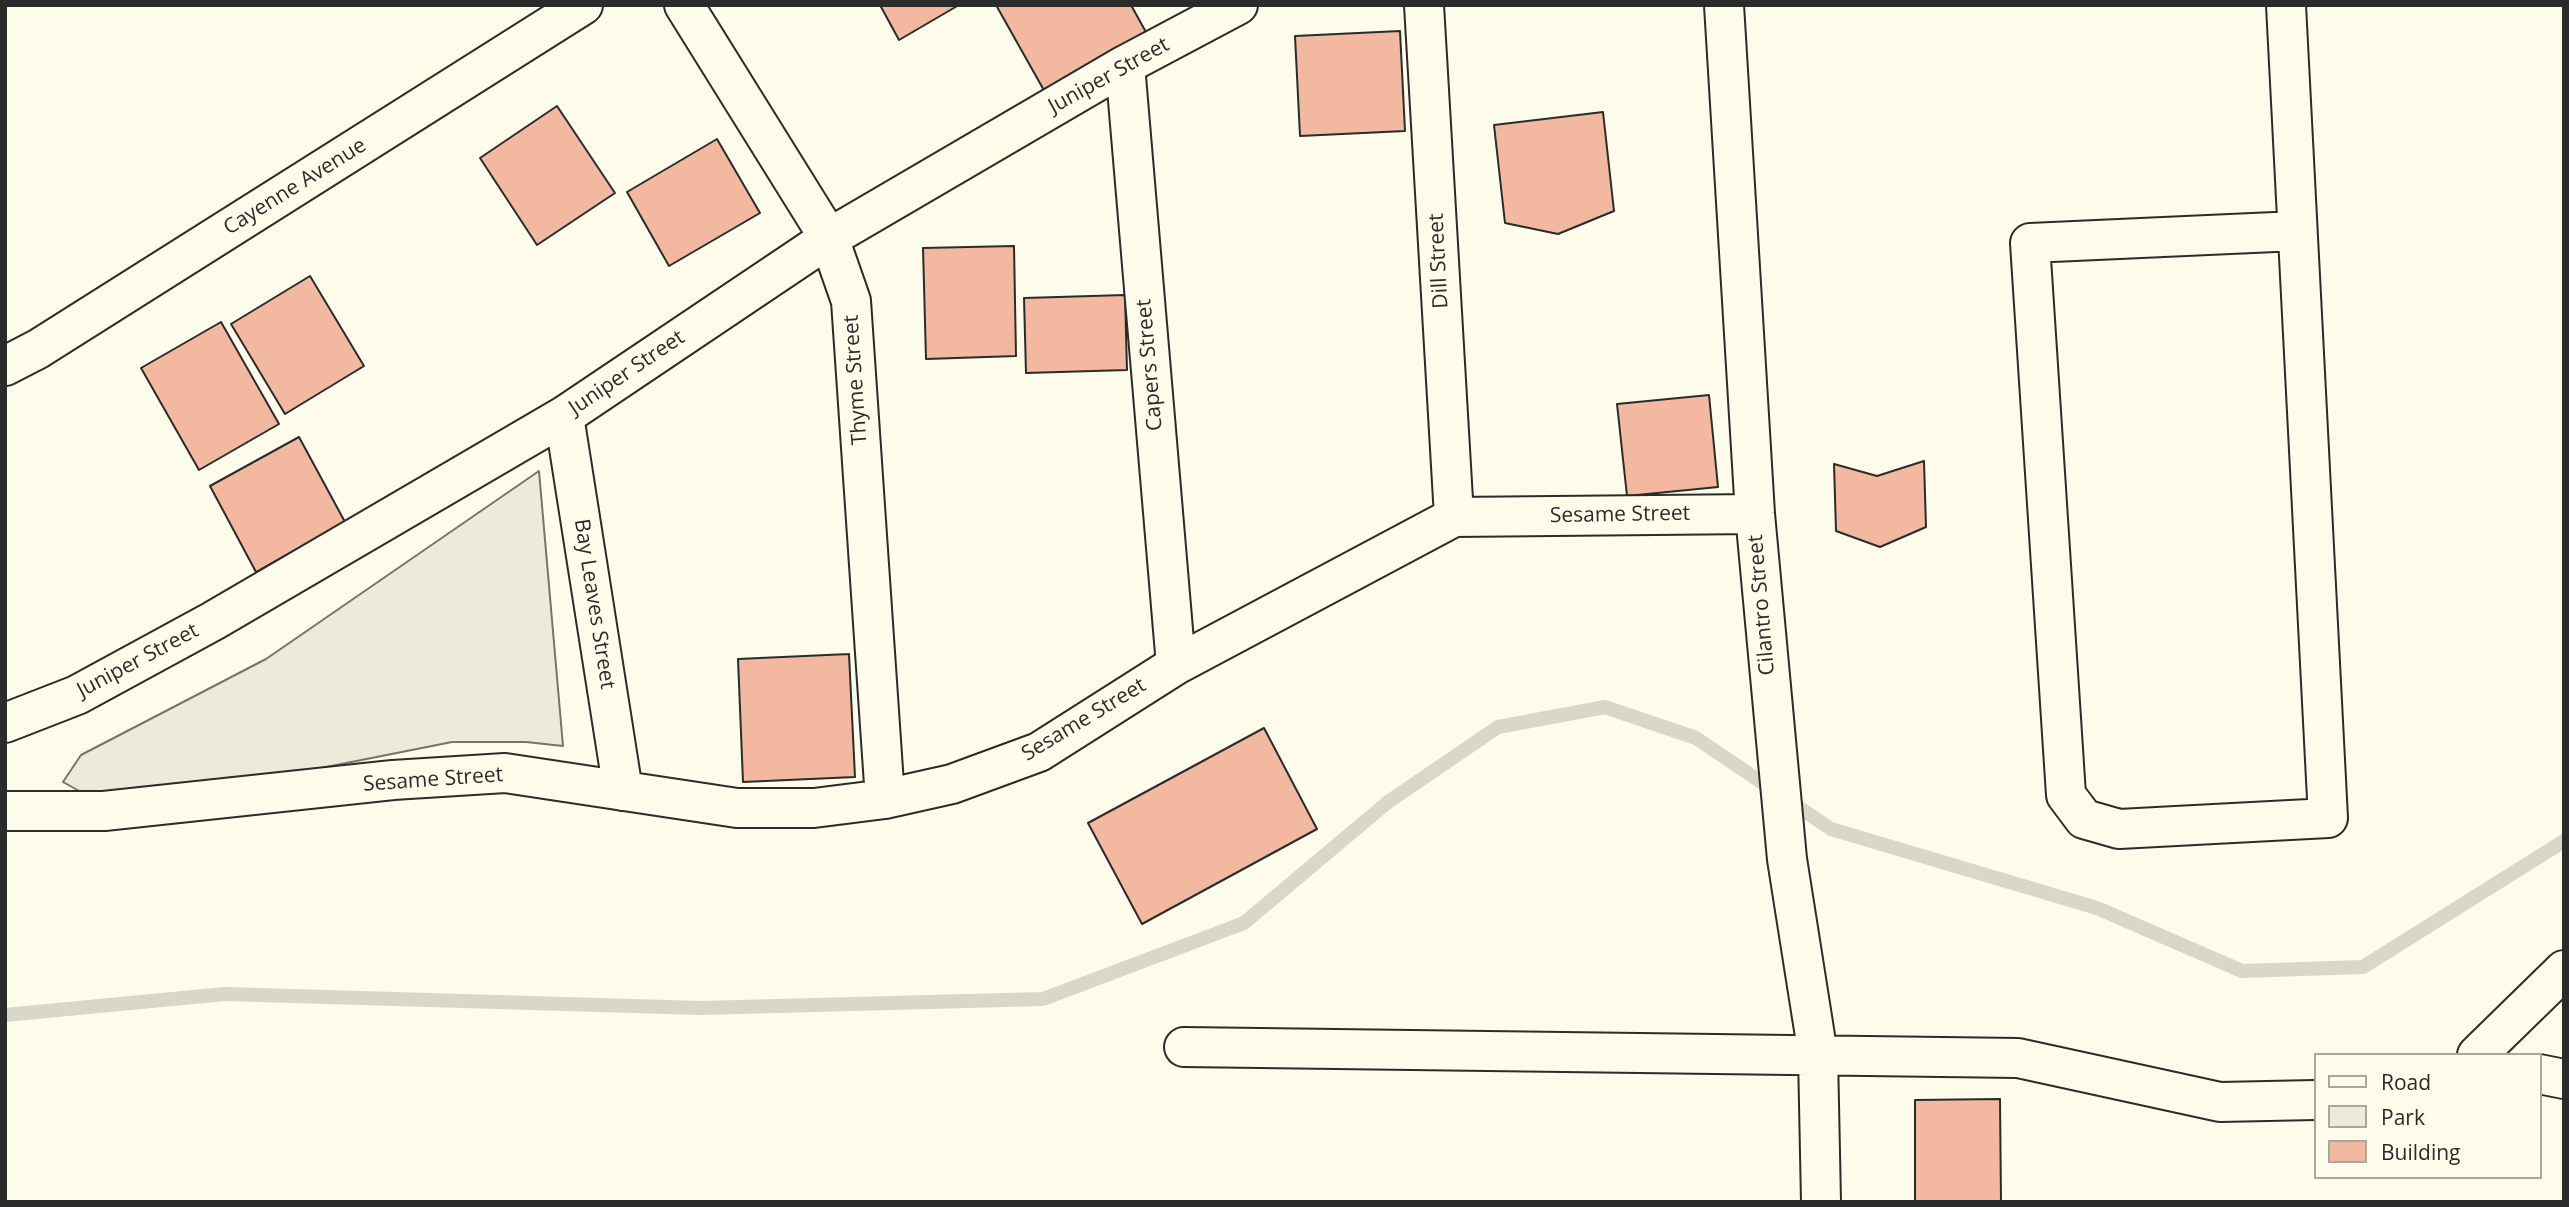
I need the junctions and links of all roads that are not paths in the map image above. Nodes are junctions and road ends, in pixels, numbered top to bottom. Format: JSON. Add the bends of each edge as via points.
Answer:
{"nodes":[{"id":1,"x":583,"y":5,"type":"edge"},
{"id":2,"x":684,"y":5,"type":"edge"},
{"id":3,"x":1238,"y":5,"type":"edge"},
{"id":4,"x":1424,"y":5,"type":"edge"},
{"id":5,"x":1724,"y":5,"type":"edge"},
{"id":6,"x":2286,"y":5,"type":"edge"},
{"id":7,"x":1125,"y":65,"type":"junction"},
{"id":8,"x":2297,"y":231,"type":"junction"},
{"id":9,"x":829,"y":238,"type":"junction"},
{"id":10,"x":5,"y":366,"type":"edge"},
{"id":11,"x":564,"y":416,"type":"junction"},
{"id":12,"x":1755,"y":514,"type":"junction"},
{"id":13,"x":1454,"y":517,"type":"junction"},
{"id":14,"x":1176,"y":665,"type":"junction"},
{"id":15,"x":5,"y":723,"type":"edge"},
{"id":16,"x":623,"y":791,"type":"junction"},
{"id":17,"x":885,"y":799,"type":"junction"},
{"id":18,"x":5,"y":811,"type":"edge"},
{"id":19,"x":2564,"y":970,"type":"edge"},
{"id":20,"x":1184,"y":1047,"type":"dead end"},
{"id":21,"x":2479,"y":1053,"type":"edge"},
{"id":22,"x":1818,"y":1055,"type":"junction"},
{"id":23,"x":2541,"y":1074,"type":"edge"},
{"id":24,"x":2564,"y":1079,"type":"edge"},
{"id":25,"x":2314,"y":1100,"type":"edge"},
{"id":26,"x":1821,"y":1202,"type":"edge"}],
"edges":[{"from":1,"to":10,"type":"street","name":"Cayenne Avenue"},
{"from":2,"to":9,"type":"street","name":"Thyme Street"},
{"from":3,"to":7,"type":"street","name":"Juniper Street"},
{"from":4,"to":13,"type":"street","name":"Dill Street"},
{"from":5,"to":12,"type":"street","name":"Cilantro Street"},
{"from":6,"to":8,"type":"street"},
{"from":7,"to":9,"type":"street","name":"Juniper Street"},
{"from":7,"to":14,"type":"street","name":"Capers Street"},
{"from":8,"to":8,"type":"street","via":[[2328,818],[2119,829],[2084,819],[2066,795],[2030,243]]},
{"from":9,"to":11,"type":"street","name":"Juniper Street"},
{"from":9,"to":17,"type":"street","name":"Thyme Street","via":[[851,301]]},
{"from":11,"to":15,"type":"street","name":"Juniper Street","via":[[202,627],[77,695]]},
{"from":11,"to":16,"type":"street","name":"Bay Leaves Street"},
{"from":12,"to":13,"type":"street","name":"Sesame Street"},
{"from":12,"to":22,"type":"street","name":"Cilantro Street","via":[[1787,859]]},
{"from":13,"to":14,"type":"street","name":"Sesame Street"},
{"from":14,"to":17,"type":"street","name":"Sesame Street","via":[[1039,752],[952,784]]},
{"from":16,"to":17,"type":"street","name":"Sesame Street","via":[[737,808],[814,807]]},
{"from":16,"to":18,"type":"street","name":"Sesame Street","via":[[505,773],[104,811]]},
{"from":19,"to":21,"type":"street"},
{"from":20,"to":22,"type":"street"},
{"from":22,"to":25,"type":"street","via":[[2018,1058],[2220,1102]]},
{"from":22,"to":26,"type":"street","name":"Cilantro Street"},
{"from":23,"to":24,"type":"street"}]}
